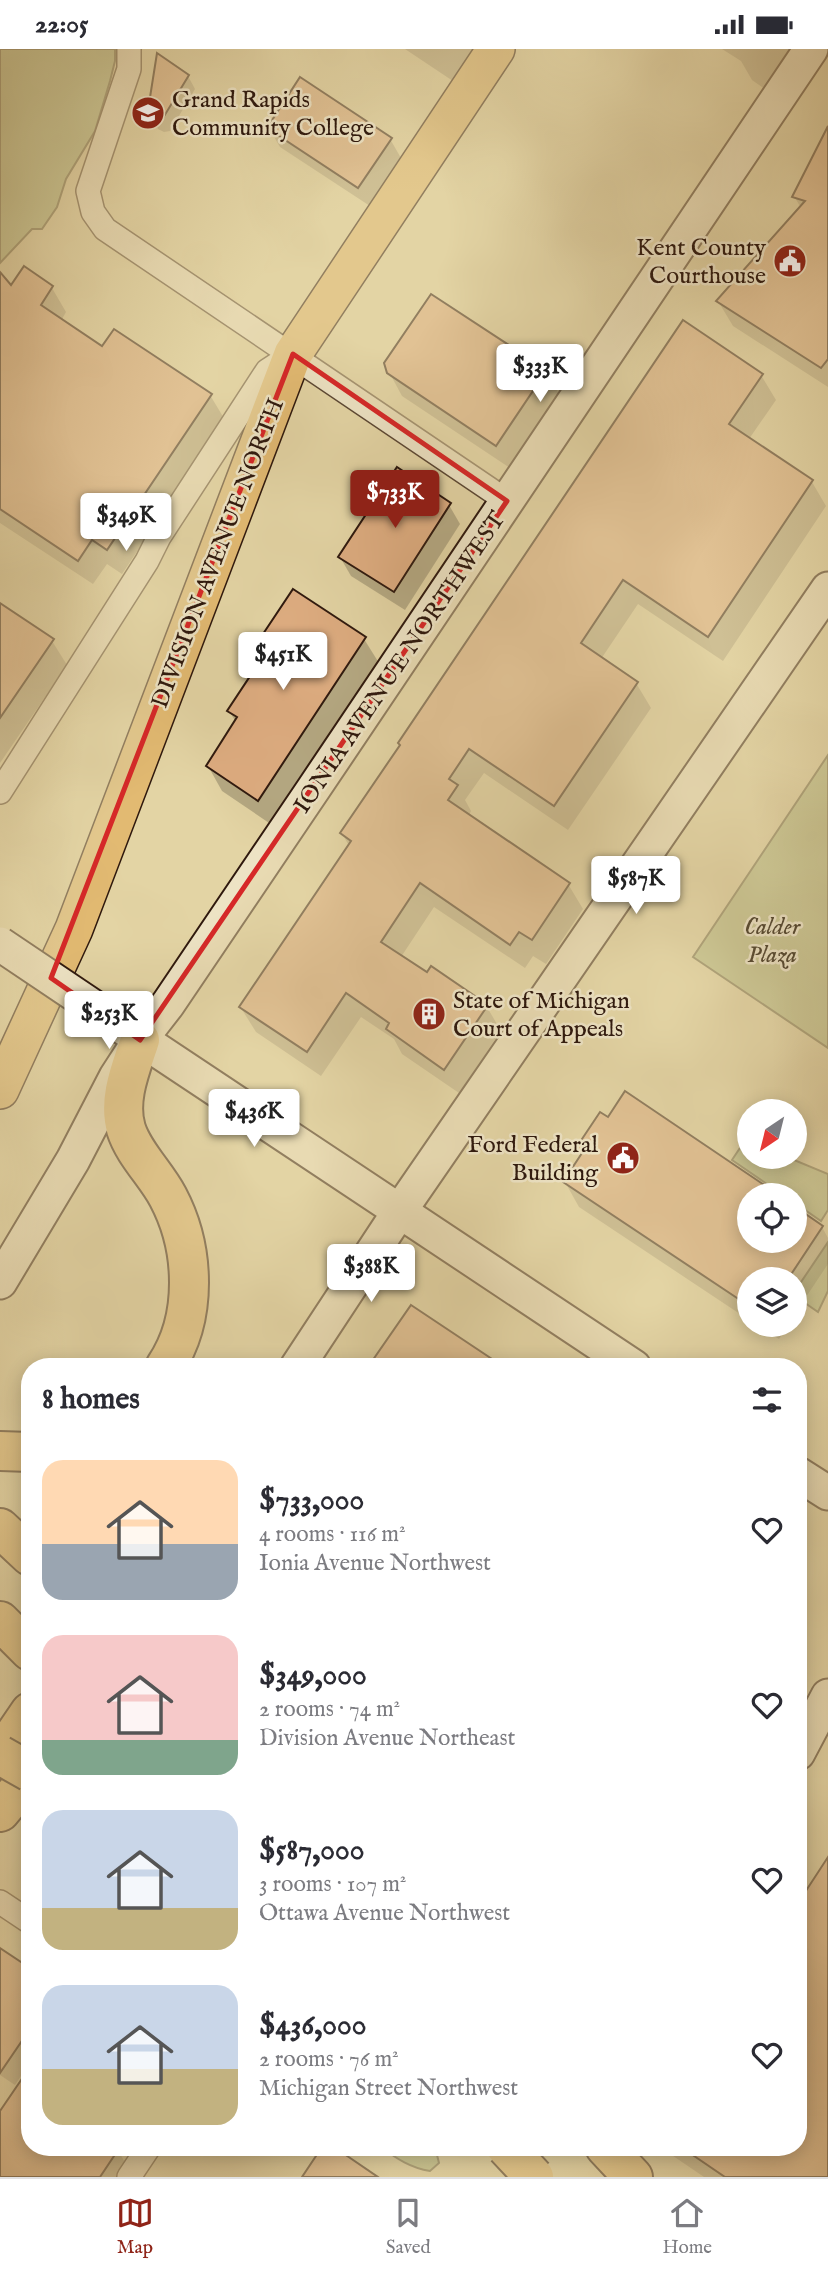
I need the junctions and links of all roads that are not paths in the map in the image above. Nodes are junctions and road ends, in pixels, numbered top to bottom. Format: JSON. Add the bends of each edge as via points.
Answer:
{"nodes":[{"id":1,"x":129,"y":49,"type":"edge"},
{"id":2,"x":496,"y":49,"type":"edge"},
{"id":3,"x":811,"y":49,"type":"edge"},
{"id":4,"x":293,"y":354,"type":"junction"},
{"id":5,"x":507,"y":501,"type":"junction"},
{"id":6,"x":828,"y":589,"type":"edge"},
{"id":7,"x":0,"y":792,"type":"edge"},
{"id":8,"x":0,"y":944,"type":"edge"},
{"id":9,"x":125,"y":1029,"type":"junction"},
{"id":10,"x":0,"y":1090,"type":"edge"},
{"id":11,"x":399,"y":1212,"type":"junction"},
{"id":12,"x":0,"y":1282,"type":"edge"},
{"id":13,"x":169,"y":1358,"type":"edge"},
{"id":14,"x":303,"y":1358,"type":"edge"},
{"id":15,"x":620,"y":1358,"type":"edge"},
{"id":16,"x":807,"y":1479,"type":"edge"},
{"id":17,"x":828,"y":1493,"type":"edge"},
{"id":18,"x":0,"y":1528,"type":"edge"},
{"id":19,"x":21,"y":1548,"type":"edge"},
{"id":20,"x":0,"y":1621,"type":"edge"},
{"id":21,"x":21,"y":1642,"type":"edge"},
{"id":22,"x":828,"y":1696,"type":"edge"},
{"id":23,"x":21,"y":1725,"type":"edge"},
{"id":24,"x":807,"y":1736,"type":"edge"},
{"id":25,"x":0,"y":1755,"type":"edge"},
{"id":26,"x":21,"y":1768,"type":"edge"},
{"id":27,"x":21,"y":1785,"type":"edge"},
{"id":28,"x":0,"y":1812,"type":"edge"},
{"id":29,"x":0,"y":1902,"type":"edge"},
{"id":30,"x":21,"y":1916,"type":"edge"},
{"id":31,"x":143,"y":2156,"type":"edge"},
{"id":32,"x":514,"y":2156,"type":"edge"},
{"id":33,"x":533,"y":2156,"type":"edge"},
{"id":34,"x":623,"y":2156,"type":"edge"},
{"id":35,"x":644,"y":2166,"type":"edge"},
{"id":36,"x":129,"y":2177,"type":"edge"},
{"id":37,"x":519,"y":2177,"type":"edge"},
{"id":38,"x":534,"y":2177,"type":"edge"}],
"edges":[{"from":1,"to":4,"type":"street","via":[[130,69],[88,191],[93,212],[105,229]]},
{"from":2,"to":4,"type":"main road","name":"DIVISION AVENUE NORTH"},
{"from":3,"to":5,"type":"street","name":"IONIA AVENUE NORTHWEST"},
{"from":4,"to":5,"type":"street"},
{"from":4,"to":7,"type":"street","via":[[267,371]]},
{"from":4,"to":10,"type":"main road","name":"DIVISION AVENUE NORTH","via":[[74,929]]},
{"from":5,"to":9,"type":"street","name":"IONIA AVENUE NORTHWEST","via":[[183,982]]},
{"from":6,"to":11,"type":"street"},
{"from":8,"to":9,"type":"street","bridge":true},
{"from":9,"to":11,"type":"street"},
{"from":9,"to":12,"type":"street","name":"IONIA AVENUE NORTHWEST","via":[[116,1077]]},
{"from":9,"to":13,"type":"highway","via":[[126,1130],[167,1196],[186,1244],[187,1315]]},
{"from":11,"to":14,"type":"street"},
{"from":11,"to":15,"type":"street"},
{"from":16,"to":17,"type":"street"},
{"from":18,"to":19,"type":"highway"},
{"from":20,"to":21,"type":"highway"},
{"from":22,"to":24,"type":"street"},
{"from":23,"to":25,"type":"highway"},
{"from":25,"to":26,"type":"highway","bridge":true},
{"from":27,"to":28,"type":"highway"},
{"from":29,"to":30,"type":"street"},
{"from":31,"to":36,"type":"street"},
{"from":32,"to":38,"type":"highway","bridge":true},
{"from":33,"to":37,"type":"street"},
{"from":34,"to":35,"type":"highway"}]}
